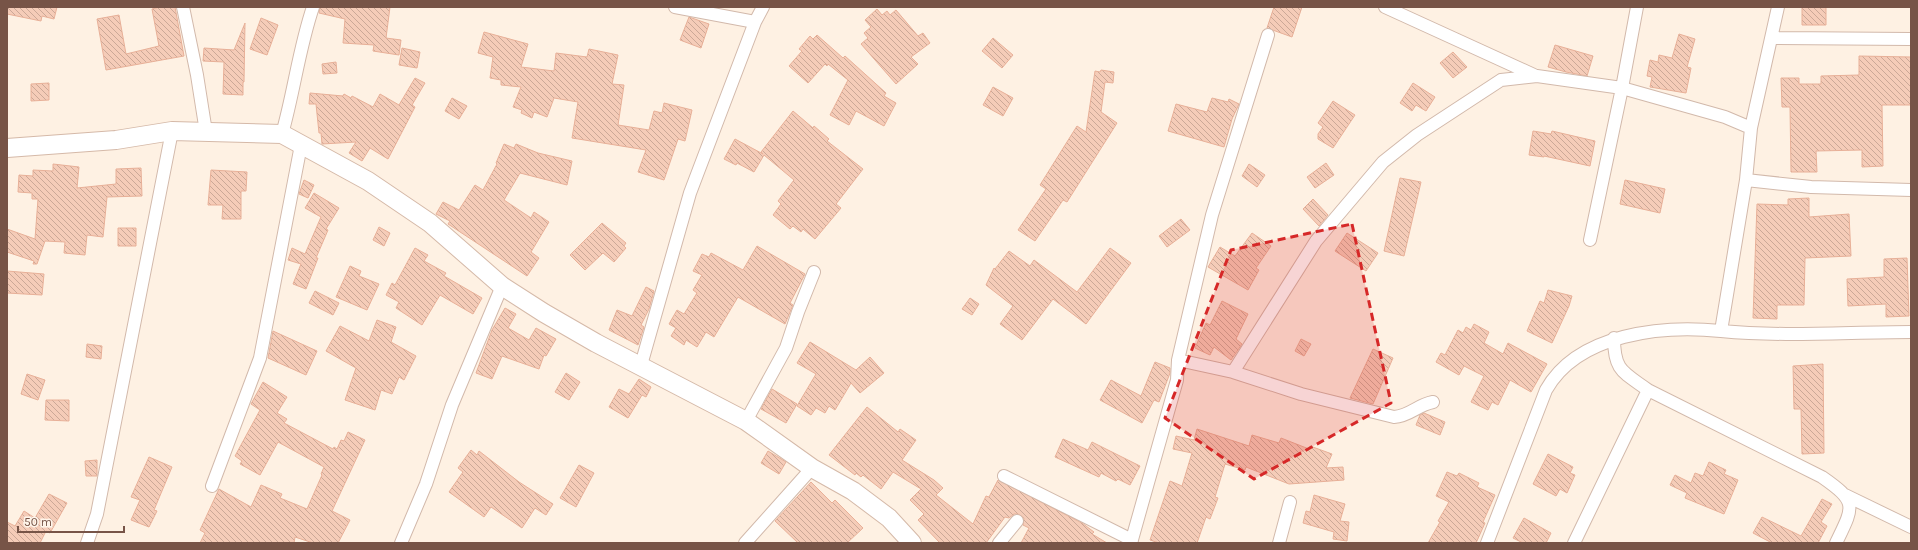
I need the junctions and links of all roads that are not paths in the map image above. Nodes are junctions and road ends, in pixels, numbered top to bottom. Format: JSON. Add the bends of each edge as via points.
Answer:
{"nodes":[{"id":1,"x":183,"y":7,"type":"edge"},
{"id":2,"x":313,"y":7,"type":"edge"},
{"id":3,"x":675,"y":7,"type":"edge"},
{"id":4,"x":763,"y":7,"type":"edge"},
{"id":5,"x":1385,"y":7,"type":"edge"},
{"id":6,"x":1637,"y":7,"type":"edge"},
{"id":7,"x":1778,"y":7,"type":"edge"},
{"id":8,"x":755,"y":22,"type":"junction"},
{"id":9,"x":1268,"y":35,"type":"dead end"},
{"id":10,"x":1772,"y":38,"type":"junction"},
{"id":11,"x":1911,"y":39,"type":"edge"},
{"id":12,"x":1537,"y":76,"type":"junction"},
{"id":13,"x":1622,"y":88,"type":"junction"},
{"id":14,"x":1751,"y":128,"type":"junction"},
{"id":15,"x":172,"y":132,"type":"junction"},
{"id":16,"x":206,"y":132,"type":"junction"},
{"id":17,"x":282,"y":134,"type":"junction"},
{"id":18,"x":301,"y":146,"type":"junction"},
{"id":19,"x":7,"y":148,"type":"edge"},
{"id":20,"x":1746,"y":180,"type":"junction"},
{"id":21,"x":1911,"y":190,"type":"edge"},
{"id":22,"x":1590,"y":240,"type":"dead end"},
{"id":23,"x":814,"y":272,"type":"dead end"},
{"id":24,"x":502,"y":286,"type":"junction"},
{"id":25,"x":1720,"y":331,"type":"junction"},
{"id":26,"x":1911,"y":332,"type":"edge"},
{"id":27,"x":1614,"y":338,"type":"junction"},
{"id":28,"x":1178,"y":360,"type":"junction"},
{"id":29,"x":641,"y":365,"type":"junction"},
{"id":30,"x":1234,"y":372,"type":"junction"},
{"id":31,"x":1648,"y":390,"type":"junction"},
{"id":32,"x":1433,"y":402,"type":"dead end"},
{"id":33,"x":746,"y":421,"type":"junction"},
{"id":34,"x":812,"y":468,"type":"junction"},
{"id":35,"x":1004,"y":476,"type":"dead end"},
{"id":36,"x":212,"y":486,"type":"dead end"},
{"id":37,"x":1845,"y":495,"type":"junction"},
{"id":38,"x":1290,"y":502,"type":"dead end"},
{"id":39,"x":1017,"y":520,"type":"dead end"},
{"id":40,"x":1911,"y":527,"type":"edge"},
{"id":41,"x":1132,"y":541,"type":"edge"},
{"id":42,"x":87,"y":543,"type":"edge"},
{"id":43,"x":401,"y":543,"type":"edge"},
{"id":44,"x":746,"y":543,"type":"edge"},
{"id":45,"x":912,"y":543,"type":"edge"},
{"id":46,"x":999,"y":543,"type":"edge"},
{"id":47,"x":1279,"y":543,"type":"edge"},
{"id":48,"x":1487,"y":543,"type":"edge"},
{"id":49,"x":1574,"y":543,"type":"edge"},
{"id":50,"x":1836,"y":543,"type":"edge"}],
"edges":[{"from":1,"to":16,"type":"street"},
{"from":2,"to":17,"type":"street"},
{"from":3,"to":8,"type":"street"},
{"from":4,"to":8,"type":"street"},
{"from":5,"to":12,"type":"street"},
{"from":6,"to":13,"type":"street"},
{"from":7,"to":10,"type":"street"},
{"from":8,"to":29,"type":"street","via":[[690,193]]},
{"from":9,"to":28,"type":"street","via":[[1212,215]]},
{"from":10,"to":11,"type":"street"},
{"from":10,"to":14,"type":"street"},
{"from":12,"to":13,"type":"street"},
{"from":12,"to":30,"type":"street","via":[[1501,80],[1433,123],[1383,162],[1316,241]]},
{"from":13,"to":14,"type":"street","via":[[1725,117]]},
{"from":13,"to":22,"type":"street"},
{"from":14,"to":20,"type":"street"},
{"from":15,"to":16,"type":"street"},
{"from":15,"to":19,"type":"street","via":[[116,140]]},
{"from":15,"to":42,"type":"street","via":[[96,514]]},
{"from":16,"to":17,"type":"street"},
{"from":17,"to":18,"type":"street"},
{"from":18,"to":24,"type":"street","via":[[368,181],[430,222]]},
{"from":18,"to":36,"type":"street","via":[[260,358]]},
{"from":20,"to":21,"type":"street","via":[[1811,187]]},
{"from":20,"to":25,"type":"street"},
{"from":23,"to":33,"type":"street","via":[[786,348]]},
{"from":24,"to":29,"type":"street","via":[[596,343]]},
{"from":24,"to":43,"type":"street","via":[[452,405],[426,484]]},
{"from":25,"to":26,"type":"street","via":[[1786,335]]},
{"from":25,"to":27,"type":"street","via":[[1674,329]]},
{"from":27,"to":31,"type":"street","via":[[1617,366]]},
{"from":27,"to":48,"type":"street","via":[[1577,358],[1552,379]]},
{"from":28,"to":30,"type":"street"},
{"from":28,"to":41,"type":"street","via":[[1177,380]]},
{"from":29,"to":33,"type":"street"},
{"from":30,"to":32,"type":"street","via":[[1301,394],[1394,417],[1404,416],[1420,405]]},
{"from":31,"to":37,"type":"street","via":[[1822,477]]},
{"from":31,"to":49,"type":"street"},
{"from":33,"to":34,"type":"street"},
{"from":34,"to":44,"type":"street"},
{"from":34,"to":45,"type":"street","via":[[853,491],[889,518]]},
{"from":35,"to":41,"type":"street"},
{"from":37,"to":40,"type":"street"},
{"from":37,"to":50,"type":"street","via":[[1850,504],[1850,512]]},
{"from":38,"to":47,"type":"street"},
{"from":39,"to":46,"type":"street"}]}
